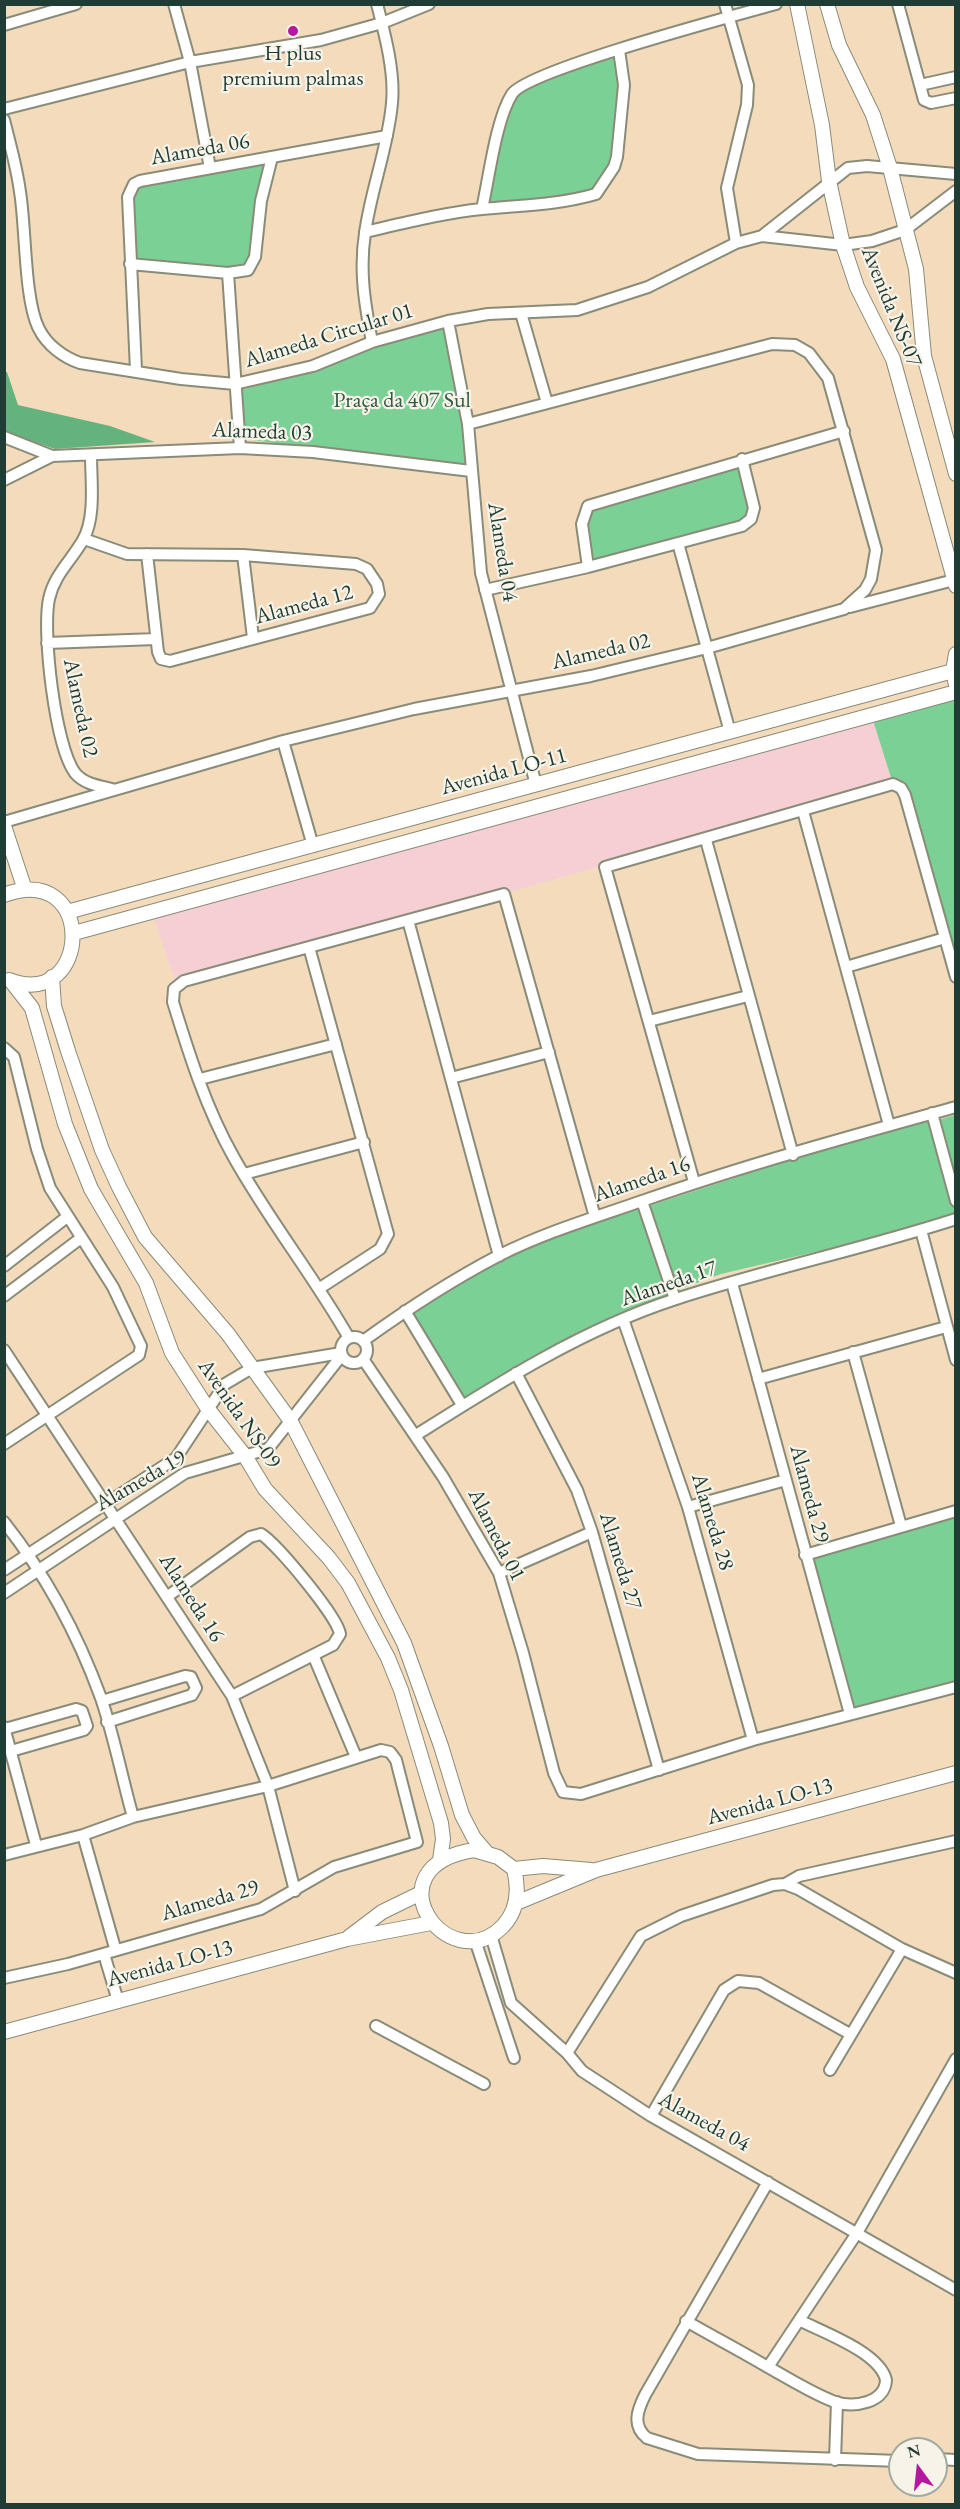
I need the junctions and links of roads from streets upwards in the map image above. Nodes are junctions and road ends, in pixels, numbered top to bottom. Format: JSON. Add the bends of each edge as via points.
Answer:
{"nodes":[{"id":1,"x":76,"y":4,"type":"edge"},
{"id":2,"x":174,"y":4,"type":"edge"},
{"id":3,"x":376,"y":4,"type":"edge"},
{"id":4,"x":429,"y":4,"type":"edge"},
{"id":5,"x":725,"y":4,"type":"edge"},
{"id":6,"x":776,"y":4,"type":"edge"},
{"id":7,"x":797,"y":4,"type":"edge"},
{"id":8,"x":827,"y":4,"type":"edge"},
{"id":9,"x":898,"y":4,"type":"edge"},
{"id":10,"x":728,"y":17,"type":"junction"},
{"id":11,"x":382,"y":23,"type":"junction"},
{"id":12,"x":4,"y":25,"type":"edge"},
{"id":13,"x":620,"y":50,"type":"junction"},
{"id":14,"x":190,"y":62,"type":"junction"},
{"id":15,"x":956,"y":77,"type":"edge"},
{"id":16,"x":920,"y":85,"type":"junction"},
{"id":17,"x":956,"y":98,"type":"edge"},
{"id":18,"x":4,"y":109,"type":"edge"},
{"id":19,"x":4,"y":120,"type":"edge"},
{"id":20,"x":387,"y":136,"type":"junction"},
{"id":21,"x":272,"y":157,"type":"junction"},
{"id":22,"x":210,"y":168,"type":"junction"},
{"id":23,"x":890,"y":168,"type":"junction"},
{"id":24,"x":956,"y":174,"type":"edge"},
{"id":25,"x":829,"y":181,"type":"junction"},
{"id":26,"x":956,"y":191,"type":"edge"},
{"id":27,"x":482,"y":209,"type":"junction"},
{"id":28,"x":905,"y":230,"type":"junction"},
{"id":29,"x":365,"y":232,"type":"junction"},
{"id":30,"x":762,"y":236,"type":"junction"},
{"id":31,"x":736,"y":243,"type":"junction"},
{"id":32,"x":843,"y":245,"type":"junction"},
{"id":33,"x":130,"y":264,"type":"junction"},
{"id":34,"x":228,"y":273,"type":"junction"},
{"id":35,"x":521,"y":313,"type":"junction"},
{"id":36,"x":448,"y":321,"type":"junction"},
{"id":37,"x":372,"y":342,"type":"junction"},
{"id":38,"x":136,"y":370,"type":"junction"},
{"id":39,"x":235,"y":384,"type":"junction"},
{"id":40,"x":548,"y":403,"type":"junction"},
{"id":41,"x":468,"y":424,"type":"junction"},
{"id":42,"x":844,"y":431,"type":"junction"},
{"id":43,"x":4,"y":437,"type":"edge"},
{"id":44,"x":240,"y":448,"type":"junction"},
{"id":45,"x":91,"y":455,"type":"junction"},
{"id":46,"x":52,"y":456,"type":"junction"},
{"id":47,"x":742,"y":459,"type":"junction"},
{"id":48,"x":471,"y":471,"type":"junction"},
{"id":49,"x":956,"y":474,"type":"edge"},
{"id":50,"x":4,"y":480,"type":"edge"},
{"id":51,"x":84,"y":539,"type":"junction"},
{"id":52,"x":678,"y":543,"type":"junction"},
{"id":53,"x":147,"y":554,"type":"junction"},
{"id":54,"x":243,"y":555,"type":"junction"},
{"id":55,"x":588,"y":567,"type":"junction"},
{"id":56,"x":955,"y":583,"type":"edge"},
{"id":57,"x":485,"y":590,"type":"junction"},
{"id":58,"x":844,"y":609,"type":"junction"},
{"id":59,"x":253,"y":638,"type":"junction"},
{"id":60,"x":156,"y":639,"type":"junction"},
{"id":61,"x":47,"y":643,"type":"junction"},
{"id":62,"x":706,"y":648,"type":"junction"},
{"id":63,"x":956,"y":654,"type":"edge"},
{"id":64,"x":952,"y":670,"type":"junction"},
{"id":65,"x":956,"y":685,"type":"edge"},
{"id":66,"x":511,"y":689,"type":"junction"},
{"id":67,"x":956,"y":692,"type":"edge"},
{"id":68,"x":730,"y":732,"type":"junction"},
{"id":69,"x":283,"y":741,"type":"junction"},
{"id":70,"x":536,"y":785,"type":"junction"},
{"id":71,"x":112,"y":789,"type":"junction"},
{"id":72,"x":803,"y":811,"type":"junction"},
{"id":73,"x":4,"y":822,"type":"edge"},
{"id":74,"x":4,"y":826,"type":"edge"},
{"id":75,"x":706,"y":840,"type":"junction"},
{"id":76,"x":313,"y":846,"type":"junction"},
{"id":77,"x":25,"y":890,"type":"junction"},
{"id":78,"x":4,"y":895,"type":"edge"},
{"id":79,"x":67,"y":912,"type":"junction"},
{"id":80,"x":408,"y":920,"type":"junction"},
{"id":81,"x":74,"y":933,"type":"junction"},
{"id":82,"x":945,"y":938,"type":"junction"},
{"id":83,"x":309,"y":947,"type":"junction"},
{"id":84,"x":846,"y":967,"type":"junction"},
{"id":85,"x":52,"y":977,"type":"junction"},
{"id":86,"x":956,"y":977,"type":"edge"},
{"id":87,"x":8,"y":979,"type":"edge"},
{"id":88,"x":748,"y":996,"type":"junction"},
{"id":89,"x":649,"y":1021,"type":"junction"},
{"id":90,"x":336,"y":1044,"type":"junction"},
{"id":91,"x":4,"y":1048,"type":"edge"},
{"id":92,"x":549,"y":1052,"type":"junction"},
{"id":93,"x":451,"y":1078,"type":"junction"},
{"id":94,"x":200,"y":1079,"type":"junction"},
{"id":95,"x":956,"y":1107,"type":"edge"},
{"id":96,"x":932,"y":1113,"type":"junction"},
{"id":97,"x":889,"y":1125,"type":"junction"},
{"id":98,"x":364,"y":1142,"type":"junction"},
{"id":99,"x":793,"y":1155,"type":"junction"},
{"id":100,"x":244,"y":1174,"type":"junction"},
{"id":101,"x":694,"y":1182,"type":"junction"},
{"id":102,"x":642,"y":1201,"type":"junction"},
{"id":103,"x":956,"y":1201,"type":"edge"},
{"id":104,"x":596,"y":1216,"type":"junction"},
{"id":105,"x":67,"y":1217,"type":"junction"},
{"id":106,"x":956,"y":1219,"type":"edge"},
{"id":107,"x":921,"y":1230,"type":"junction"},
{"id":108,"x":81,"y":1238,"type":"junction"},
{"id":109,"x":499,"y":1256,"type":"junction"},
{"id":110,"x":4,"y":1266,"type":"edge"},
{"id":111,"x":732,"y":1283,"type":"junction"},
{"id":112,"x":320,"y":1288,"type":"junction"},
{"id":113,"x":4,"y":1296,"type":"edge"},
{"id":114,"x":675,"y":1299,"type":"junction"},
{"id":115,"x":405,"y":1311,"type":"junction"},
{"id":116,"x":623,"y":1319,"type":"junction"},
{"id":117,"x":946,"y":1327,"type":"junction"},
{"id":118,"x":349,"y":1338,"type":"junction"},
{"id":119,"x":363,"y":1341,"type":"junction"},
{"id":120,"x":4,"y":1350,"type":"edge"},
{"id":121,"x":853,"y":1352,"type":"junction"},
{"id":122,"x":342,"y":1354,"type":"junction"},
{"id":123,"x":363,"y":1359,"type":"junction"},
{"id":124,"x":956,"y":1360,"type":"edge"},
{"id":125,"x":252,"y":1368,"type":"junction"},
{"id":126,"x":516,"y":1373,"type":"junction"},
{"id":127,"x":758,"y":1379,"type":"junction"},
{"id":128,"x":462,"y":1405,"type":"junction"},
{"id":129,"x":208,"y":1409,"type":"junction"},
{"id":130,"x":45,"y":1416,"type":"junction"},
{"id":131,"x":291,"y":1420,"type":"junction"},
{"id":132,"x":416,"y":1435,"type":"junction"},
{"id":133,"x":4,"y":1444,"type":"edge"},
{"id":134,"x":245,"y":1456,"type":"junction"},
{"id":135,"x":786,"y":1480,"type":"junction"},
{"id":136,"x":104,"y":1503,"type":"junction"},
{"id":137,"x":688,"y":1507,"type":"junction"},
{"id":138,"x":956,"y":1511,"type":"edge"},
{"id":139,"x":114,"y":1518,"type":"junction"},
{"id":140,"x":4,"y":1522,"type":"edge"},
{"id":141,"x":901,"y":1526,"type":"junction"},
{"id":142,"x":592,"y":1532,"type":"junction"},
{"id":143,"x":29,"y":1553,"type":"junction"},
{"id":144,"x":805,"y":1555,"type":"junction"},
{"id":145,"x":38,"y":1569,"type":"junction"},
{"id":146,"x":4,"y":1570,"type":"edge"},
{"id":147,"x":499,"y":1574,"type":"junction"},
{"id":148,"x":4,"y":1593,"type":"edge"},
{"id":149,"x":168,"y":1596,"type":"junction"},
{"id":150,"x":314,"y":1657,"type":"junction"},
{"id":151,"x":956,"y":1687,"type":"edge"},
{"id":152,"x":232,"y":1696,"type":"junction"},
{"id":153,"x":102,"y":1701,"type":"junction"},
{"id":154,"x":850,"y":1714,"type":"junction"},
{"id":155,"x":107,"y":1722,"type":"junction"},
{"id":156,"x":5,"y":1728,"type":"edge"},
{"id":157,"x":753,"y":1740,"type":"junction"},
{"id":158,"x":11,"y":1751,"type":"junction"},
{"id":159,"x":356,"y":1757,"type":"junction"},
{"id":160,"x":659,"y":1770,"type":"junction"},
{"id":161,"x":956,"y":1773,"type":"edge"},
{"id":162,"x":268,"y":1786,"type":"junction"},
{"id":163,"x":133,"y":1817,"type":"junction"},
{"id":164,"x":83,"y":1834,"type":"junction"},
{"id":165,"x":956,"y":1841,"type":"edge"},
{"id":166,"x":36,"y":1845,"type":"junction"},
{"id":167,"x":487,"y":1853,"type":"junction"},
{"id":168,"x":4,"y":1855,"type":"edge"},
{"id":169,"x":440,"y":1860,"type":"junction"},
{"id":170,"x":514,"y":1869,"type":"junction"},
{"id":171,"x":596,"y":1870,"type":"junction"},
{"id":172,"x":785,"y":1884,"type":"junction"},
{"id":173,"x":295,"y":1891,"type":"junction"},
{"id":174,"x":421,"y":1893,"type":"junction"},
{"id":175,"x":516,"y":1903,"type":"junction"},
{"id":176,"x":431,"y":1923,"type":"junction"},
{"id":177,"x":491,"y":1935,"type":"junction"},
{"id":178,"x":347,"y":1939,"type":"junction"},
{"id":179,"x":475,"y":1940,"type":"junction"},
{"id":180,"x":115,"y":1948,"type":"junction"},
{"id":181,"x":902,"y":1949,"type":"junction"},
{"id":182,"x":104,"y":1954,"type":"junction"},
{"id":183,"x":956,"y":1973,"type":"edge"},
{"id":184,"x":4,"y":1978,"type":"edge"},
{"id":185,"x":118,"y":2001,"type":"junction"},
{"id":186,"x":511,"y":2003,"type":"junction"},
{"id":187,"x":496,"y":2007,"type":"junction"},
{"id":188,"x":376,"y":2026,"type":"dead end"},
{"id":189,"x":4,"y":2032,"type":"edge"},
{"id":190,"x":850,"y":2034,"type":"junction"},
{"id":191,"x":567,"y":2052,"type":"junction"},
{"id":192,"x":514,"y":2058,"type":"dead end"},
{"id":193,"x":955,"y":2059,"type":"edge"},
{"id":194,"x":830,"y":2070,"type":"dead end"},
{"id":195,"x":484,"y":2084,"type":"dead end"},
{"id":196,"x":651,"y":2116,"type":"junction"},
{"id":197,"x":768,"y":2182,"type":"junction"},
{"id":198,"x":857,"y":2233,"type":"junction"},
{"id":199,"x":956,"y":2290,"type":"edge"},
{"id":200,"x":801,"y":2320,"type":"junction"},
{"id":201,"x":686,"y":2321,"type":"junction"},
{"id":202,"x":768,"y":2367,"type":"junction"},
{"id":203,"x":837,"y":2402,"type":"junction"},
{"id":204,"x":835,"y":2460,"type":"junction"},
{"id":205,"x":888,"y":2461,"type":"edge"}],
"edges":[{"from":1,"to":12,"type":"street"},
{"from":2,"to":14,"type":"street"},
{"from":3,"to":11,"type":"street"},
{"from":4,"to":11,"type":"street"},
{"from":5,"to":10,"type":"street"},
{"from":6,"to":10,"type":"street"},
{"from":7,"to":25,"type":"street","name":"Avenida NS-07","via":[[822,125]]},
{"from":8,"to":23,"type":"street","name":"Avenida NS-07","via":[[839,45],[870,106]]},
{"from":9,"to":16,"type":"street"},
{"from":10,"to":13,"type":"street"},
{"from":10,"to":31,"type":"street","via":[[748,85],[728,188]]},
{"from":11,"to":14,"type":"street","via":[[321,40]]},
{"from":11,"to":20,"type":"street","via":[[392,92]]},
{"from":13,"to":27,"type":"street","via":[[529,82],[512,93]]},
{"from":13,"to":27,"type":"street","via":[[624,85],[617,157],[596,194],[533,207]]},
{"from":14,"to":18,"type":"street"},
{"from":14,"to":22,"type":"street"},
{"from":15,"to":16,"type":"street"},
{"from":16,"to":17,"type":"street","via":[[927,103]]},
{"from":19,"to":38,"type":"street","name":"Alameda Circular 01","via":[[20,192],[33,310],[39,329],[46,341],[69,360]]},
{"from":20,"to":21,"type":"street","name":"Alameda 06"},
{"from":20,"to":29,"type":"street"},
{"from":21,"to":22,"type":"street","name":"Alameda 06"},
{"from":21,"to":34,"type":"street","via":[[261,201],[254,262],[248,270]]},
{"from":22,"to":33,"type":"street","name":"Alameda 06","via":[[134,184],[128,198]]},
{"from":23,"to":24,"type":"street","name":"Alameda Circular 01"},
{"from":23,"to":25,"type":"street","name":"Alameda Circular 01","via":[[848,168]]},
{"from":23,"to":28,"type":"street","name":"Avenida NS-07"},
{"from":25,"to":30,"type":"street","name":"Alameda Circular 01"},
{"from":25,"to":32,"type":"street","name":"Avenida NS-07"},
{"from":26,"to":28,"type":"street","name":"Alameda Circular 01"},
{"from":27,"to":29,"type":"street"},
{"from":28,"to":32,"type":"street","name":"Alameda Circular 01"},
{"from":28,"to":49,"type":"street","name":"Avenida NS-07","via":[[916,270],[924,356]]},
{"from":29,"to":37,"type":"street","via":[[363,291]]},
{"from":30,"to":31,"type":"street","name":"Alameda Circular 01"},
{"from":30,"to":32,"type":"street","name":"Alameda Circular 01"},
{"from":31,"to":35,"type":"street","name":"Alameda Circular 01","via":[[648,287],[610,300],[577,310]]},
{"from":32,"to":56,"type":"street","name":"Avenida NS-07","via":[[861,297],[892,359]]},
{"from":33,"to":34,"type":"street"},
{"from":33,"to":38,"type":"street","name":"Alameda 06"},
{"from":34,"to":39,"type":"street"},
{"from":35,"to":36,"type":"street","name":"Alameda Circular 01"},
{"from":35,"to":40,"type":"street"},
{"from":36,"to":37,"type":"street","name":"Alameda Circular 01"},
{"from":36,"to":41,"type":"street","name":"Alameda 04"},
{"from":37,"to":39,"type":"street","name":"Alameda Circular 01","via":[[313,366]]},
{"from":38,"to":39,"type":"street","name":"Alameda Circular 01"},
{"from":39,"to":44,"type":"street"},
{"from":40,"to":41,"type":"street","name":"Alameda 02"},
{"from":40,"to":42,"type":"street","name":"Alameda 02","via":[[783,343],[795,345],[820,364]]},
{"from":41,"to":48,"type":"street","name":"Alameda 04"},
{"from":42,"to":47,"type":"street"},
{"from":42,"to":58,"type":"street","name":"Alameda 02","via":[[876,550],[871,579]]},
{"from":43,"to":46,"type":"street"},
{"from":44,"to":45,"type":"street","name":"Alameda 03"},
{"from":44,"to":48,"type":"street","name":"Alameda 03","via":[[313,452]]},
{"from":45,"to":46,"type":"street","name":"Alameda 03"},
{"from":45,"to":51,"type":"street","name":"Alameda 02","via":[[90,508]]},
{"from":46,"to":50,"type":"street"},
{"from":47,"to":52,"type":"street","via":[[754,508],[751,519]]},
{"from":47,"to":55,"type":"street","via":[[588,506],[582,524]]},
{"from":48,"to":57,"type":"street","name":"Alameda 04"},
{"from":51,"to":53,"type":"street","name":"Alameda 12","via":[[117,552]]},
{"from":51,"to":61,"type":"street","name":"Alameda 02","via":[[53,586],[46,613]]},
{"from":52,"to":55,"type":"street"},
{"from":52,"to":62,"type":"street"},
{"from":53,"to":54,"type":"street","name":"Alameda 12"},
{"from":53,"to":60,"type":"street","name":"Alameda 12"},
{"from":54,"to":59,"type":"street"},
{"from":54,"to":59,"type":"street","name":"Alameda 12","via":[[344,561],[367,569],[379,594],[370,608]]},
{"from":55,"to":57,"type":"street"},
{"from":56,"to":58,"type":"street"},
{"from":57,"to":66,"type":"street","name":"Alameda 04"},
{"from":58,"to":62,"type":"street","name":"Alameda 02"},
{"from":59,"to":60,"type":"street","name":"Alameda 12","via":[[170,661],[161,658]]},
{"from":60,"to":61,"type":"street"},
{"from":61,"to":71,"type":"street","name":"Alameda 02","via":[[55,705],[69,762],[83,780]]},
{"from":62,"to":66,"type":"street","name":"Alameda 02","via":[[591,676]]},
{"from":62,"to":68,"type":"street"},
{"from":63,"to":64,"type":"street"},
{"from":64,"to":65,"type":"street"},
{"from":64,"to":68,"type":"street","name":"Avenida LO-11"},
{"from":66,"to":69,"type":"street","name":"Alameda 02"},
{"from":66,"to":70,"type":"street","name":"Alameda 04"},
{"from":67,"to":81,"type":"street","name":"Avenida LO-11"},
{"from":68,"to":70,"type":"street","name":"Avenida LO-11"},
{"from":69,"to":71,"type":"street","name":"Alameda 02"},
{"from":69,"to":76,"type":"street"},
{"from":70,"to":76,"type":"street","name":"Avenida LO-11"},
{"from":71,"to":73,"type":"street"},
{"from":72,"to":75,"type":"street"},
{"from":72,"to":82,"type":"street","via":[[893,784],[901,788]]},
{"from":72,"to":84,"type":"street"},
{"from":74,"to":77,"type":"street"},
{"from":75,"to":88,"type":"street"},
{"from":75,"to":89,"type":"street","via":[[605,867]]},
{"from":76,"to":79,"type":"street","name":"Avenida LO-11"},
{"from":77,"to":78,"type":"street"},
{"from":77,"to":79,"type":"street","via":[[56,899]]},
{"from":79,"to":81,"type":"street"},
{"from":80,"to":83,"type":"street"},
{"from":80,"to":92,"type":"street","via":[[504,894]]},
{"from":80,"to":93,"type":"street"},
{"from":81,"to":85,"type":"street","via":[[69,958]]},
{"from":82,"to":84,"type":"street"},
{"from":82,"to":86,"type":"street"},
{"from":83,"to":90,"type":"street"},
{"from":83,"to":94,"type":"street","via":[[184,981],[174,988],[173,1002]]},
{"from":84,"to":97,"type":"street"},
{"from":85,"to":87,"type":"street","via":[[36,983]]},
{"from":85,"to":125,"type":"street","name":"Avenida NS-09","via":[[54,1006],[68,1051],[119,1187],[145,1237]]},
{"from":87,"to":129,"type":"street","name":"Avenida NS-09","via":[[32,1008],[65,1124],[91,1189],[146,1283],[172,1353]]},
{"from":88,"to":89,"type":"street"},
{"from":88,"to":99,"type":"street"},
{"from":89,"to":101,"type":"street"},
{"from":90,"to":94,"type":"street"},
{"from":90,"to":98,"type":"street"},
{"from":91,"to":105,"type":"street","via":[[14,1057],[44,1172]]},
{"from":92,"to":93,"type":"street"},
{"from":92,"to":104,"type":"street"},
{"from":93,"to":109,"type":"street"},
{"from":94,"to":100,"type":"street","via":[[216,1122]]},
{"from":95,"to":96,"type":"street","name":"Alameda 16"},
{"from":96,"to":97,"type":"street","name":"Alameda 16"},
{"from":96,"to":103,"type":"street"},
{"from":97,"to":99,"type":"street","name":"Alameda 16"},
{"from":98,"to":100,"type":"street"},
{"from":98,"to":112,"type":"street","via":[[387,1239],[380,1249]]},
{"from":99,"to":101,"type":"street","name":"Alameda 16"},
{"from":100,"to":112,"type":"street"},
{"from":101,"to":102,"type":"street","name":"Alameda 16"},
{"from":102,"to":104,"type":"street","name":"Alameda 16"},
{"from":102,"to":114,"type":"street"},
{"from":104,"to":109,"type":"street","name":"Alameda 16"},
{"from":105,"to":108,"type":"street"},
{"from":105,"to":110,"type":"street"},
{"from":106,"to":107,"type":"street","name":"Alameda 17"},
{"from":107,"to":111,"type":"street","name":"Alameda 17"},
{"from":107,"to":117,"type":"street"},
{"from":108,"to":113,"type":"street"},
{"from":108,"to":130,"type":"street","via":[[113,1287],[141,1346],[139,1355]]},
{"from":109,"to":115,"type":"street","name":"Alameda 16"},
{"from":111,"to":114,"type":"street","name":"Alameda 17"},
{"from":111,"to":127,"type":"street","name":"Alameda 29"},
{"from":112,"to":118,"type":"street"},
{"from":114,"to":116,"type":"street","name":"Alameda 17"},
{"from":115,"to":119,"type":"street","name":"Alameda 16"},
{"from":115,"to":128,"type":"street"},
{"from":116,"to":126,"type":"street","name":"Alameda 17"},
{"from":116,"to":137,"type":"street","name":"Alameda 28"},
{"from":117,"to":121,"type":"street"},
{"from":117,"to":124,"type":"street"},
{"from":118,"to":119,"type":"street"},
{"from":118,"to":122,"type":"street","via":[[342,1344]]},
{"from":119,"to":123,"type":"street"},
{"from":120,"to":130,"type":"street","name":"Alameda 16"},
{"from":121,"to":127,"type":"street"},
{"from":121,"to":141,"type":"street"},
{"from":122,"to":123,"type":"street","via":[[352,1362]]},
{"from":122,"to":125,"type":"street","name":"Alameda 19"},
{"from":122,"to":131,"type":"street","name":"Alameda 19"},
{"from":123,"to":132,"type":"street","name":"Alameda 01"},
{"from":125,"to":129,"type":"street","name":"Alameda 19","via":[[225,1384]]},
{"from":125,"to":131,"type":"street","name":"Avenida NS-09"},
{"from":126,"to":128,"type":"street","name":"Alameda 17"},
{"from":126,"to":142,"type":"street","name":"Alameda 27","via":[[577,1490]]},
{"from":127,"to":135,"type":"street","name":"Alameda 29"},
{"from":128,"to":132,"type":"street","name":"Alameda 17"},
{"from":129,"to":134,"type":"street","name":"Avenida NS-09"},
{"from":129,"to":136,"type":"street","name":"Alameda 19","via":[[176,1458]]},
{"from":130,"to":133,"type":"street"},
{"from":130,"to":136,"type":"street","name":"Alameda 16"},
{"from":131,"to":134,"type":"street","name":"Alameda 19","via":[[268,1449]]},
{"from":131,"to":167,"type":"street","name":"Avenida NS-09","via":[[404,1643],[462,1815]]},
{"from":132,"to":147,"type":"street","name":"Alameda 01"},
{"from":134,"to":139,"type":"street","name":"Alameda 19","via":[[185,1473]]},
{"from":134,"to":169,"type":"street","name":"Avenida NS-09","via":[[265,1489],[348,1583],[388,1658],[441,1823]]},
{"from":135,"to":137,"type":"street"},
{"from":135,"to":144,"type":"street","name":"Alameda 29"},
{"from":136,"to":139,"type":"street","name":"Alameda 16"},
{"from":136,"to":143,"type":"street","name":"Alameda 19"},
{"from":137,"to":157,"type":"street","name":"Alameda 28"},
{"from":138,"to":141,"type":"street"},
{"from":139,"to":145,"type":"street","name":"Alameda 19"},
{"from":139,"to":149,"type":"street","name":"Alameda 16"},
{"from":140,"to":143,"type":"street"},
{"from":141,"to":144,"type":"street"},
{"from":142,"to":147,"type":"street"},
{"from":142,"to":160,"type":"street","name":"Alameda 27"},
{"from":143,"to":145,"type":"street"},
{"from":143,"to":146,"type":"street","name":"Alameda 19"},
{"from":144,"to":154,"type":"street","name":"Alameda 29"},
{"from":145,"to":148,"type":"street","name":"Alameda 19"},
{"from":145,"to":153,"type":"street","via":[[82,1651]]},
{"from":147,"to":160,"type":"street","name":"Alameda 01","via":[[558,1785],[568,1794],[581,1794]]},
{"from":149,"to":150,"type":"street","via":[[250,1537],[261,1534],[335,1622],[340,1634],[333,1645]]},
{"from":149,"to":152,"type":"street","name":"Alameda 16"},
{"from":150,"to":152,"type":"street"},
{"from":150,"to":159,"type":"street"},
{"from":151,"to":154,"type":"street"},
{"from":152,"to":162,"type":"street","name":"Alameda 16"},
{"from":153,"to":155,"type":"street"},
{"from":153,"to":155,"type":"street","via":[[185,1676],[191,1677],[196,1688],[192,1695]]},
{"from":154,"to":157,"type":"street"},
{"from":155,"to":163,"type":"street"},
{"from":156,"to":158,"type":"street"},
{"from":156,"to":158,"type":"street","via":[[76,1709],[87,1720],[84,1730]]},
{"from":157,"to":160,"type":"street"},
{"from":158,"to":166,"type":"street"},
{"from":159,"to":162,"type":"street"},
{"from":159,"to":173,"type":"street","name":"Alameda 29","via":[[381,1750],[390,1752],[396,1760],[417,1842],[334,1867]]},
{"from":161,"to":171,"type":"street","name":"Avenida LO-13"},
{"from":162,"to":163,"type":"street"},
{"from":162,"to":173,"type":"street","name":"Alameda 16"},
{"from":163,"to":164,"type":"street"},
{"from":164,"to":166,"type":"street"},
{"from":164,"to":180,"type":"street"},
{"from":165,"to":172,"type":"street","via":[[799,1876]]},
{"from":166,"to":168,"type":"street"},
{"from":167,"to":169,"type":"street","via":[[474,1850]]},
{"from":167,"to":170,"type":"street"},
{"from":169,"to":174,"type":"street","via":[[426,1876]]},
{"from":170,"to":171,"type":"street","name":"Avenida LO-13","via":[[543,1866]]},
{"from":170,"to":175,"type":"street"},
{"from":171,"to":175,"type":"street","name":"Avenida LO-13"},
{"from":172,"to":181,"type":"street"},
{"from":172,"to":191,"type":"street","via":[[762,1887],[681,1916],[641,1936]]},
{"from":173,"to":180,"type":"street","name":"Alameda 29","via":[[261,1909]]},
{"from":174,"to":176,"type":"street","via":[[423,1910]]},
{"from":174,"to":178,"type":"street","name":"Avenida LO-13","via":[[382,1912]]},
{"from":175,"to":177,"type":"street","via":[[509,1919]]},
{"from":176,"to":178,"type":"street","name":"Avenida LO-13"},
{"from":176,"to":179,"type":"street","via":[[451,1937]]},
{"from":177,"to":179,"type":"street"},
{"from":177,"to":186,"type":"street"},
{"from":178,"to":185,"type":"street","name":"Avenida LO-13"},
{"from":179,"to":187,"type":"street"},
{"from":180,"to":182,"type":"street","name":"Alameda 29"},
{"from":181,"to":183,"type":"street"},
{"from":181,"to":190,"type":"street"},
{"from":182,"to":184,"type":"street","name":"Alameda 29"},
{"from":182,"to":185,"type":"street"},
{"from":185,"to":189,"type":"street","name":"Avenida LO-13"},
{"from":186,"to":187,"type":"street"},
{"from":186,"to":191,"type":"street","name":"Alameda 04"},
{"from":187,"to":192,"type":"street"},
{"from":188,"to":195,"type":"street"},
{"from":190,"to":194,"type":"street"},
{"from":190,"to":196,"type":"street","via":[[759,1983],[738,1981],[724,1990]]},
{"from":191,"to":196,"type":"street","name":"Alameda 04","via":[[582,2071]]},
{"from":193,"to":198,"type":"street"},
{"from":196,"to":197,"type":"street","name":"Alameda 04"},
{"from":197,"to":198,"type":"street","name":"Alameda 04"},
{"from":197,"to":201,"type":"street"},
{"from":198,"to":199,"type":"street","name":"Alameda 04"},
{"from":198,"to":200,"type":"street"},
{"from":200,"to":202,"type":"street"},
{"from":200,"to":203,"type":"street","via":[[867,2355],[884,2371],[886,2387],[879,2396],[859,2404]]},
{"from":201,"to":202,"type":"street"},
{"from":201,"to":204,"type":"street","via":[[645,2395],[637,2415],[641,2433],[656,2442],[698,2454]]},
{"from":202,"to":203,"type":"street"},
{"from":203,"to":204,"type":"street"},
{"from":204,"to":205,"type":"street"}]}
